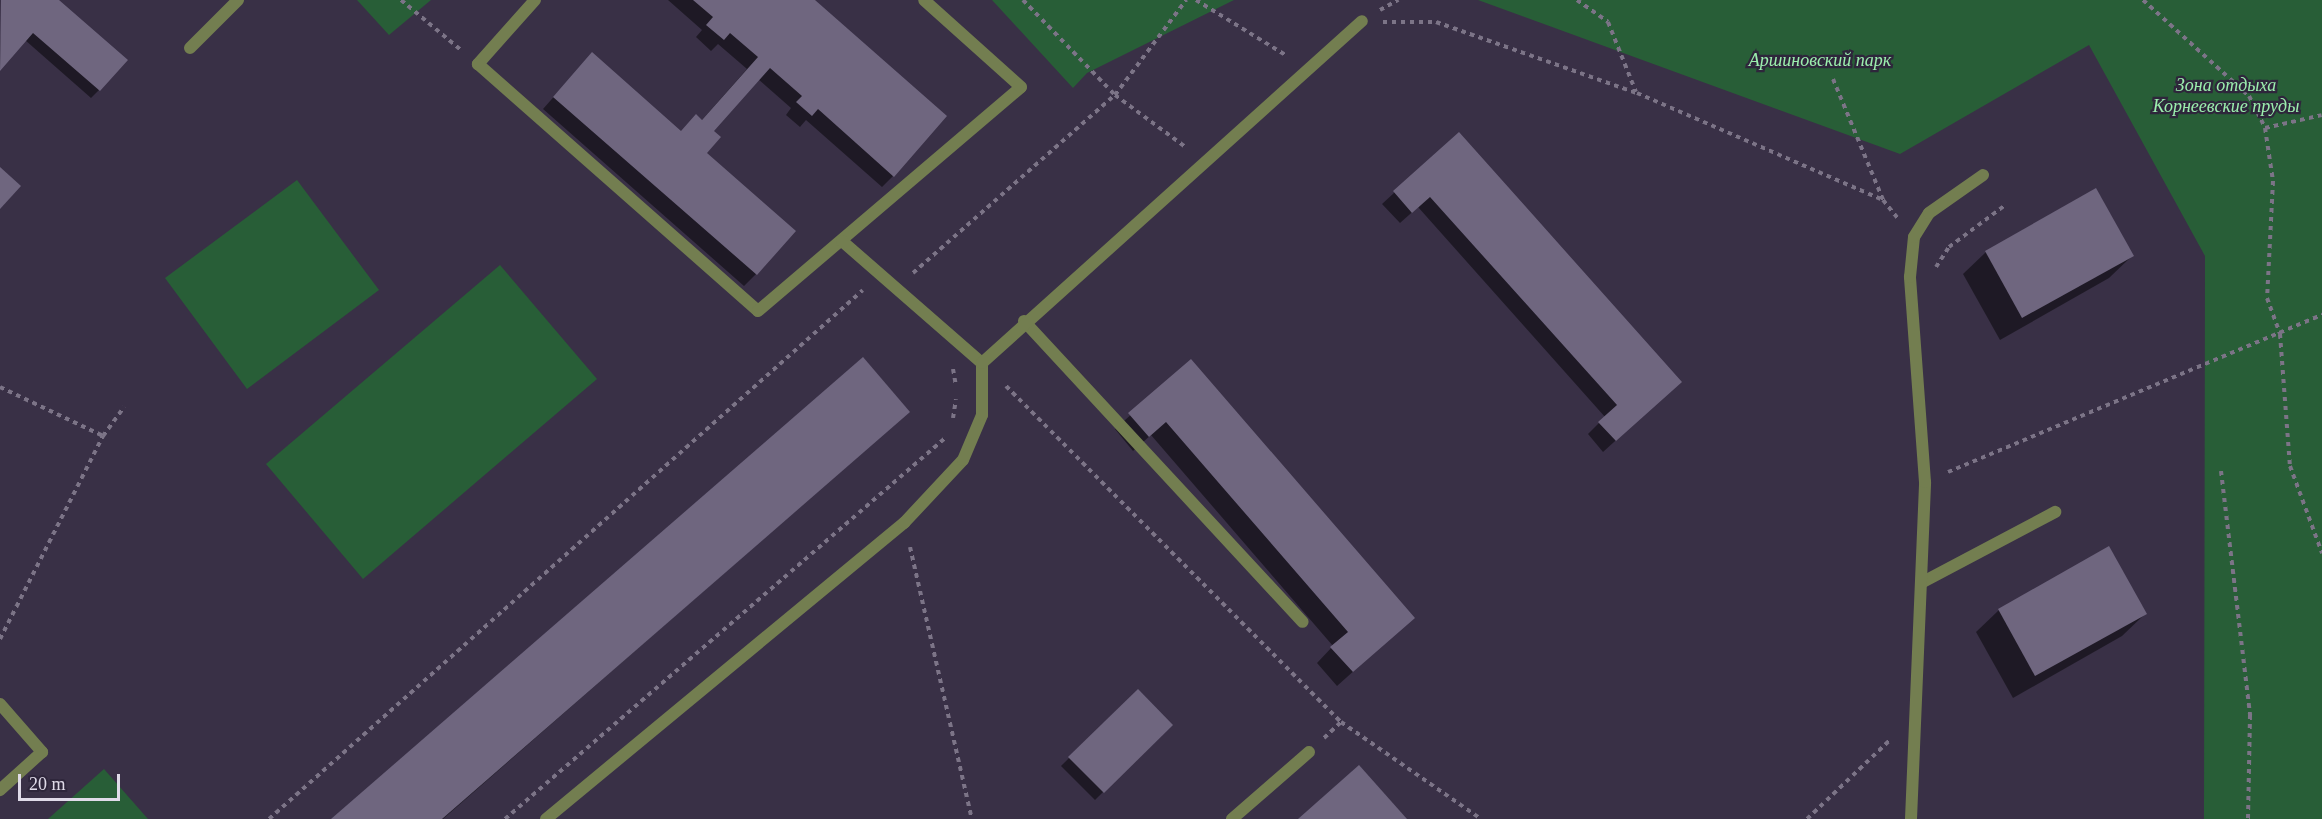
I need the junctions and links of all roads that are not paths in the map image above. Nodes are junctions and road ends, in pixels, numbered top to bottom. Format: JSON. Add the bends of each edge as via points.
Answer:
{"nodes":[{"id":1,"x":238,"y":0,"type":"edge"},
{"id":2,"x":535,"y":0,"type":"edge"},
{"id":3,"x":924,"y":0,"type":"edge"},
{"id":4,"x":1362,"y":21,"type":"road end"},
{"id":5,"x":190,"y":48,"type":"dead end"},
{"id":6,"x":1983,"y":175,"type":"dead end"},
{"id":7,"x":842,"y":241,"type":"junction"},
{"id":8,"x":1024,"y":321,"type":"junction"},
{"id":9,"x":982,"y":363,"type":"junction"},
{"id":10,"x":2055,"y":512,"type":"dead end"},
{"id":11,"x":1921,"y":583,"type":"junction"},
{"id":12,"x":1303,"y":622,"type":"dead end"},
{"id":13,"x":0,"y":704,"type":"edge"},
{"id":14,"x":1309,"y":752,"type":"dead end"},
{"id":15,"x":0,"y":790,"type":"edge"},
{"id":16,"x":546,"y":819,"type":"edge"},
{"id":17,"x":1232,"y":819,"type":"edge"},
{"id":18,"x":1911,"y":819,"type":"edge"}],
"edges":[{"from":1,"to":5,"type":"lane"},
{"from":2,"to":7,"type":"lane","via":[[478,64],[758,311]]},
{"from":3,"to":7,"type":"lane","via":[[1021,87]]},
{"from":4,"to":8,"type":"lane"},
{"from":6,"to":11,"type":"lane","via":[[1929,213],[1914,237],[1910,278],[1925,482]]},
{"from":7,"to":9,"type":"lane"},
{"from":8,"to":9,"type":"lane"},
{"from":8,"to":12,"type":"lane"},
{"from":9,"to":16,"type":"lane","via":[[982,415],[963,460],[904,523]]},
{"from":10,"to":11,"type":"lane"},
{"from":11,"to":18,"type":"lane"},
{"from":13,"to":15,"type":"lane","via":[[42,752]]},
{"from":14,"to":17,"type":"lane"}]}
